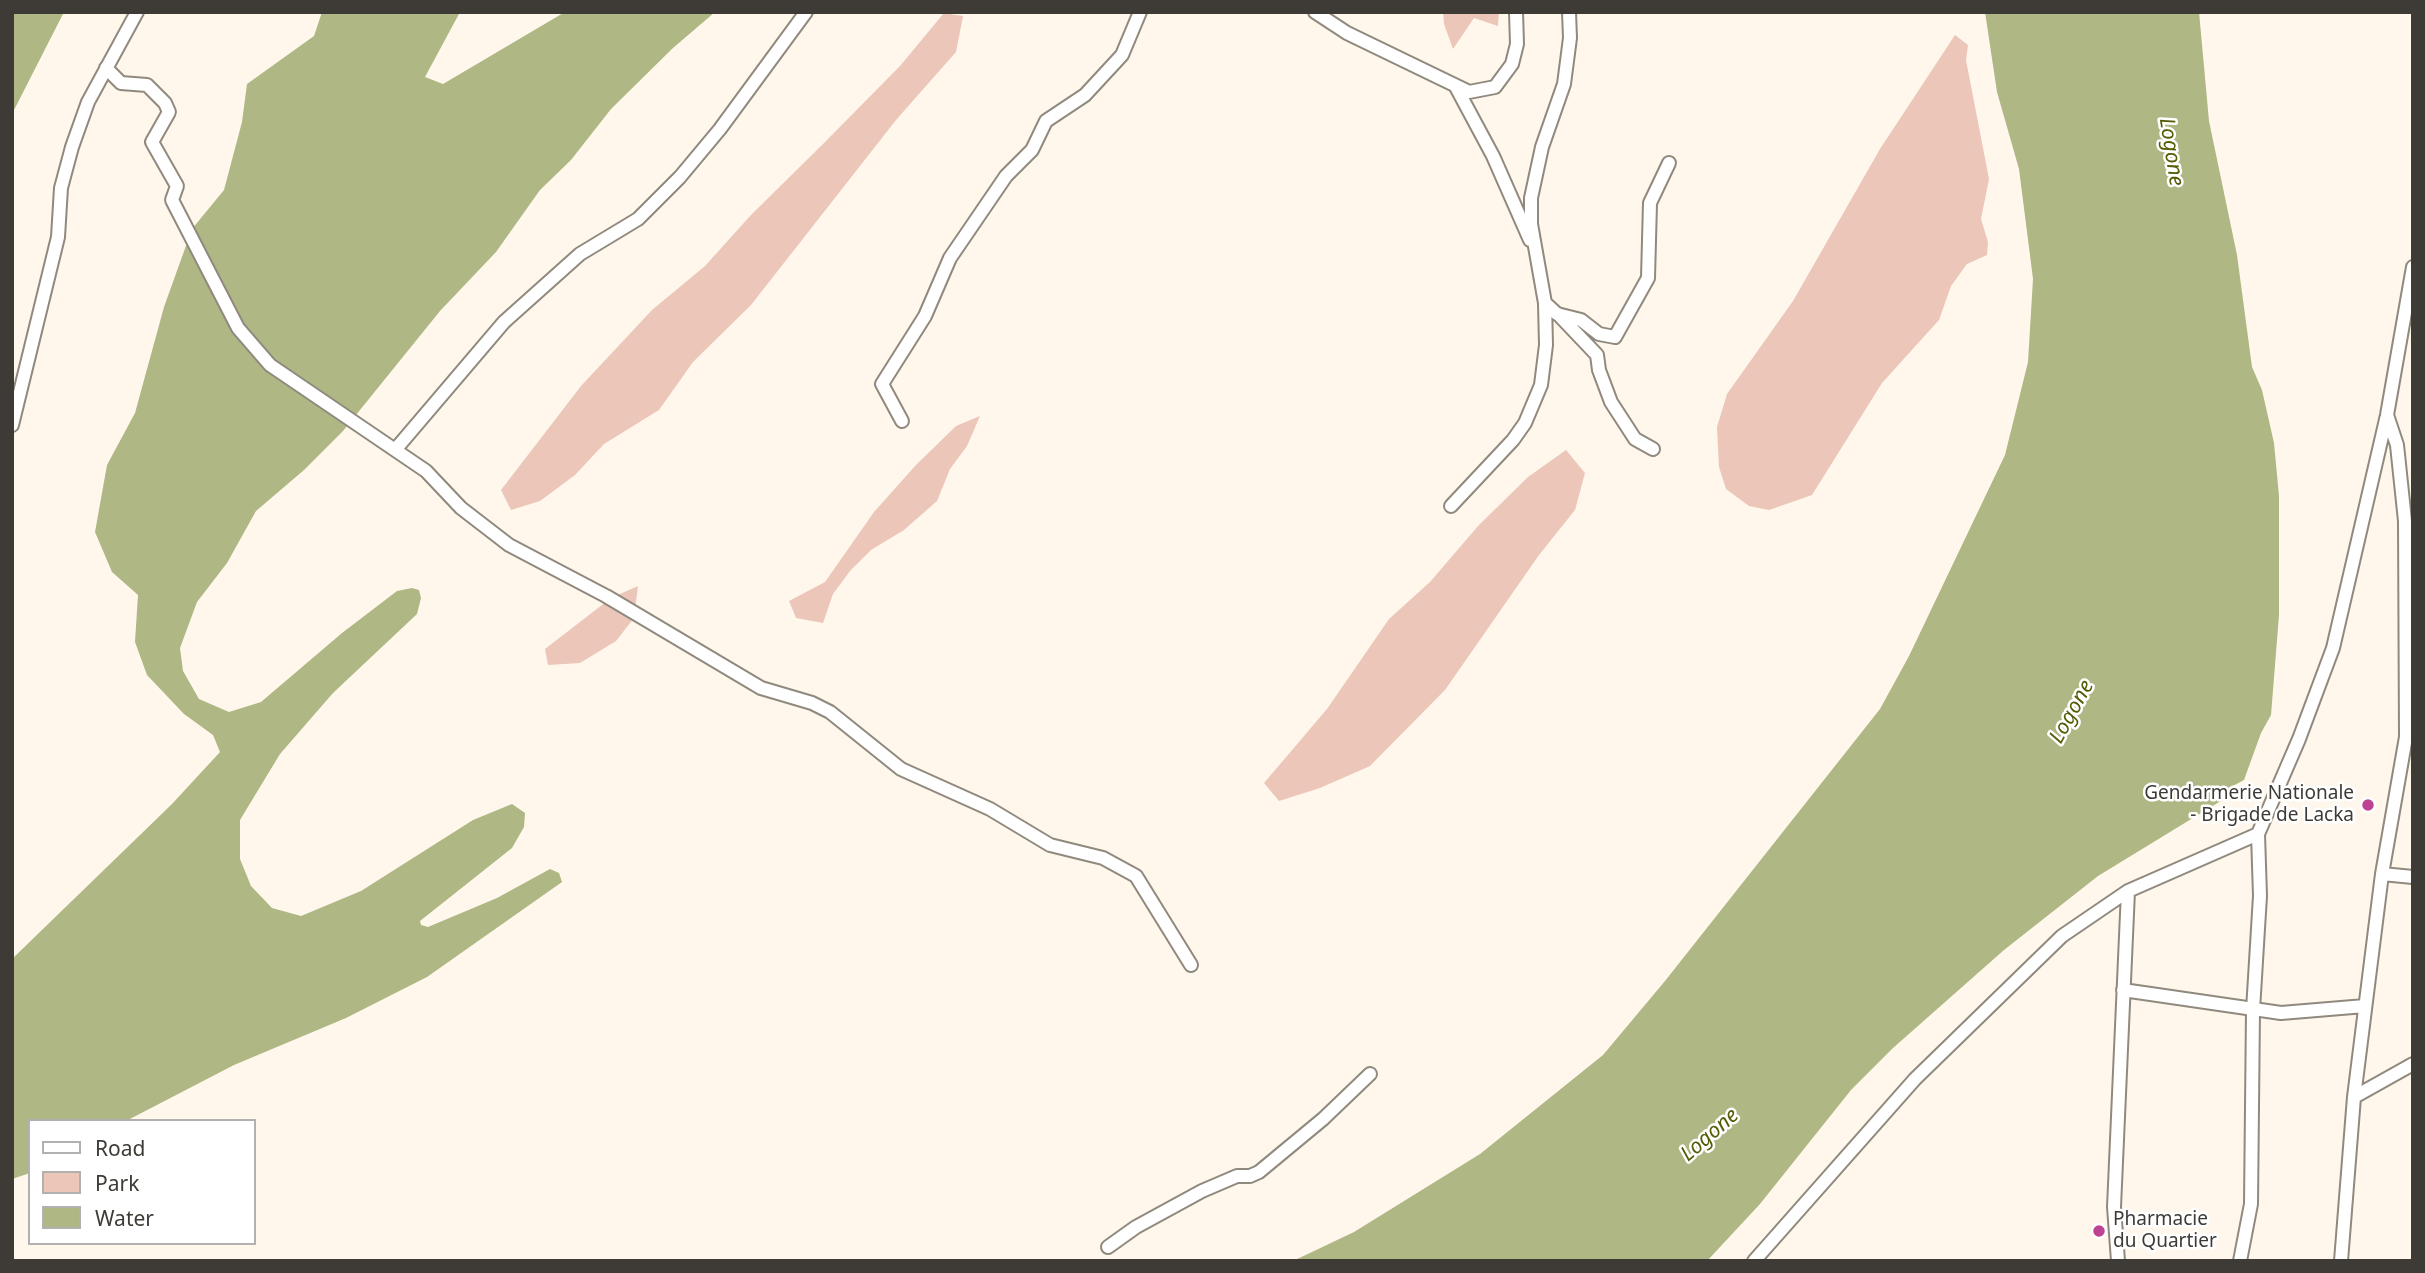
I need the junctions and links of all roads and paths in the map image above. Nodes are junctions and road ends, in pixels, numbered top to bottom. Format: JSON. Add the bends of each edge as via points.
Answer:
{"nodes":[{"id":1,"x":137,"y":12,"type":"edge"},
{"id":2,"x":806,"y":12,"type":"edge"},
{"id":3,"x":1140,"y":12,"type":"edge"},
{"id":4,"x":1315,"y":12,"type":"edge"},
{"id":5,"x":1516,"y":12,"type":"edge"},
{"id":6,"x":1569,"y":12,"type":"edge"},
{"id":7,"x":106,"y":68,"type":"junction"},
{"id":8,"x":1456,"y":86,"type":"junction"},
{"id":9,"x":1670,"y":163,"type":"dead end"},
{"id":10,"x":1535,"y":250,"type":"junction"},
{"id":11,"x":2413,"y":267,"type":"edge"},
{"id":12,"x":1545,"y":303,"type":"junction"},
{"id":13,"x":1557,"y":314,"type":"junction"},
{"id":14,"x":2413,"y":353,"type":"edge"},
{"id":15,"x":2397,"y":356,"type":"junction"},
{"id":16,"x":2387,"y":415,"type":"junction"},
{"id":17,"x":902,"y":421,"type":"dead end"},
{"id":18,"x":12,"y":425,"type":"edge"},
{"id":19,"x":1654,"y":449,"type":"dead end"},
{"id":20,"x":395,"y":450,"type":"junction"},
{"id":21,"x":1451,"y":506,"type":"dead end"},
{"id":22,"x":2409,"y":519,"type":"edge"},
{"id":23,"x":2409,"y":737,"type":"edge"},
{"id":24,"x":2258,"y":834,"type":"junction"},
{"id":25,"x":2382,"y":874,"type":"junction"},
{"id":26,"x":2413,"y":877,"type":"edge"},
{"id":27,"x":2128,"y":891,"type":"junction"},
{"id":28,"x":1191,"y":965,"type":"dead end"},
{"id":29,"x":2123,"y":989,"type":"junction"},
{"id":30,"x":2365,"y":1006,"type":"junction"},
{"id":31,"x":2253,"y":1010,"type":"junction"},
{"id":32,"x":2413,"y":1064,"type":"edge"},
{"id":33,"x":1370,"y":1074,"type":"dead end"},
{"id":34,"x":2354,"y":1097,"type":"junction"},
{"id":35,"x":1108,"y":1247,"type":"dead end"},
{"id":36,"x":1754,"y":1261,"type":"edge"},
{"id":37,"x":2119,"y":1261,"type":"edge"},
{"id":38,"x":2240,"y":1261,"type":"edge"},
{"id":39,"x":2341,"y":1261,"type":"edge"}],
"edges":[{"from":1,"to":7,"type":"street"},
{"from":2,"to":20,"type":"street","via":[[680,177],[638,219],[580,254],[504,322]]},
{"from":3,"to":17,"type":"street","via":[[1122,55],[1085,95],[1046,121],[1032,150],[1006,176],[950,258],[925,316],[881,384]]},
{"from":4,"to":8,"type":"street","via":[[1347,33]]},
{"from":5,"to":8,"type":"street","via":[[1512,64],[1495,87],[1469,92]]},
{"from":6,"to":10,"type":"street","via":[[1564,84],[1533,185]]},
{"from":7,"to":18,"type":"street","via":[[72,146],[61,188],[58,237]]},
{"from":7,"to":20,"type":"street","via":[[121,83],[147,85],[165,103],[169,112],[152,142],[177,186],[172,200],[239,328],[270,365]]},
{"from":8,"to":10,"type":"street"},
{"from":9,"to":13,"type":"street","via":[[1650,202],[1648,278],[1615,337]]},
{"from":10,"to":12,"type":"street"},
{"from":11,"to":15,"type":"street"},
{"from":12,"to":13,"type":"street"},
{"from":12,"to":21,"type":"street","via":[[1545,365],[1534,404],[1513,440]]},
{"from":13,"to":19,"type":"street","via":[[1597,355],[1611,402],[1635,439]]},
{"from":14,"to":15,"type":"street"},
{"from":15,"to":16,"type":"street"},
{"from":16,"to":22,"type":"street","via":[[2397,445]]},
{"from":16,"to":24,"type":"street","via":[[2333,648]]},
{"from":20,"to":28,"type":"street","via":[[426,471],[461,508],[509,545],[606,596],[761,688],[831,712],[901,769],[990,809],[1050,845],[1103,858],[1136,876]]},
{"from":22,"to":23,"type":"street"},
{"from":23,"to":25,"type":"street"},
{"from":24,"to":27,"type":"street"},
{"from":24,"to":31,"type":"street","via":[[2260,896]]},
{"from":25,"to":26,"type":"street"},
{"from":25,"to":30,"type":"street"},
{"from":27,"to":29,"type":"street"},
{"from":27,"to":36,"type":"street","via":[[2062,936],[1915,1079]]},
{"from":29,"to":31,"type":"street"},
{"from":29,"to":37,"type":"street","via":[[2114,1207]]},
{"from":30,"to":31,"type":"street","via":[[2281,1013]]},
{"from":30,"to":34,"type":"street"},
{"from":31,"to":38,"type":"street","via":[[2251,1204]]},
{"from":32,"to":34,"type":"street"},
{"from":33,"to":35,"type":"street","via":[[1259,1172],[1237,1176],[1192,1196]]},
{"from":34,"to":39,"type":"street"}]}
